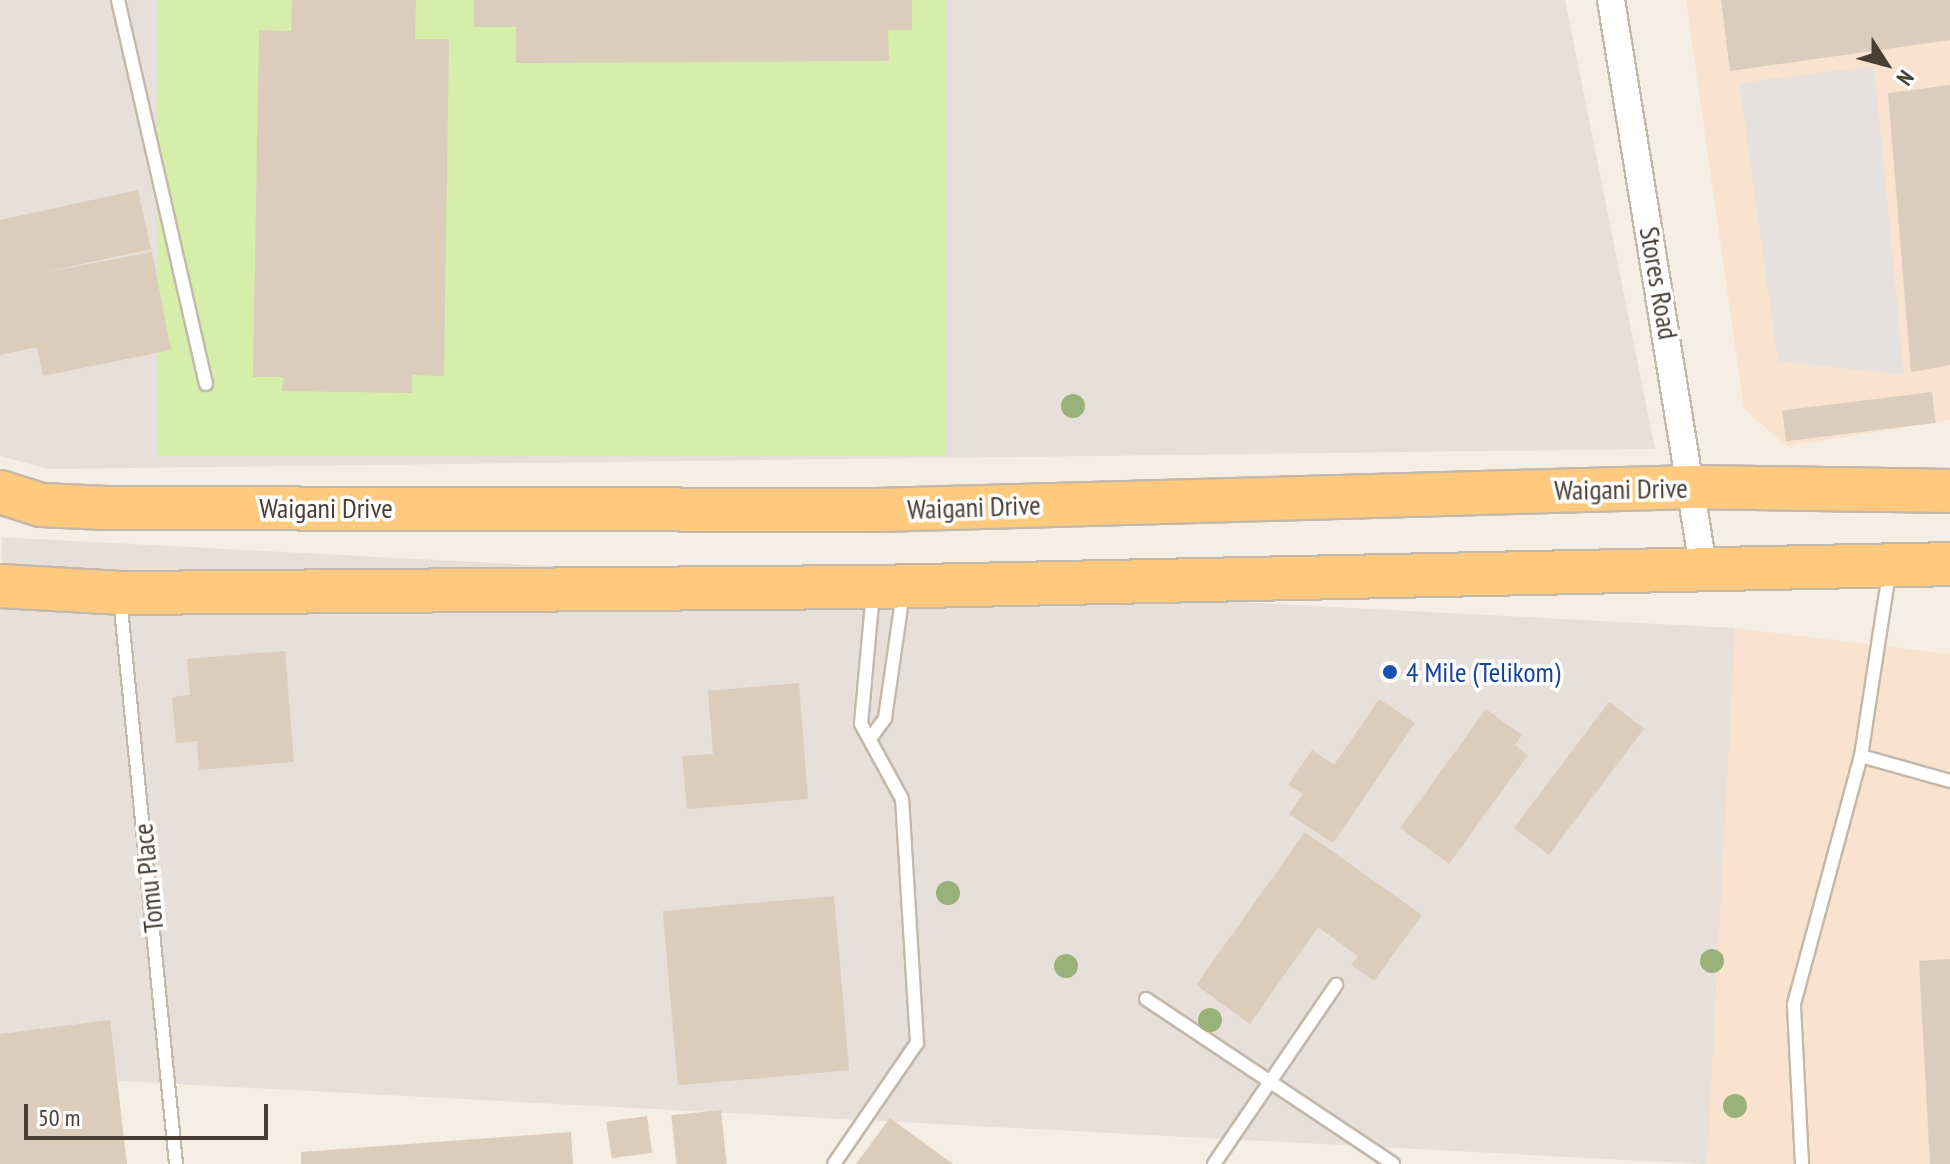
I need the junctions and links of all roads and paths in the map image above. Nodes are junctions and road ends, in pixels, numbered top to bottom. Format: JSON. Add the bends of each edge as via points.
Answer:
{"nodes":[{"id":1,"x":118,"y":0,"type":"edge"},
{"id":2,"x":1611,"y":0,"type":"edge"},
{"id":3,"x":206,"y":384,"type":"dead end"},
{"id":4,"x":1693,"y":487,"type":"junction"},
{"id":5,"x":1950,"y":491,"type":"edge"},
{"id":6,"x":0,"y":492,"type":"edge"},
{"id":7,"x":1890,"y":563,"type":"junction"},
{"id":8,"x":1950,"y":564,"type":"edge"},
{"id":9,"x":1703,"y":566,"type":"junction"},
{"id":10,"x":0,"y":586,"type":"edge"},
{"id":11,"x":889,"y":586,"type":"junction"},
{"id":12,"x":120,"y":593,"type":"junction"},
{"id":13,"x":870,"y":739,"type":"junction"},
{"id":14,"x":1861,"y":756,"type":"junction"},
{"id":15,"x":1950,"y":781,"type":"edge"},
{"id":16,"x":1336,"y":985,"type":"dead end"},
{"id":17,"x":1146,"y":999,"type":"dead end"},
{"id":18,"x":1272,"y":1079,"type":"junction"},
{"id":19,"x":176,"y":1164,"type":"edge"},
{"id":20,"x":834,"y":1164,"type":"edge"},
{"id":21,"x":1214,"y":1164,"type":"edge"},
{"id":22,"x":1393,"y":1164,"type":"edge"},
{"id":23,"x":1802,"y":1164,"type":"edge"}],
"edges":[{"from":1,"to":3,"type":"lane"},
{"from":2,"to":4,"type":"street","name":"Stores Road"},
{"from":4,"to":5,"type":"highway","name":"Waigani Drive"},
{"from":4,"to":6,"type":"highway","name":"Waigani Drive","via":[[876,510],[106,508],[41,505]]},
{"from":4,"to":9,"type":"street","name":"Stores Road"},
{"from":7,"to":8,"type":"highway"},
{"from":7,"to":9,"type":"highway"},
{"from":7,"to":14,"type":"lane"},
{"from":9,"to":11,"type":"highway"},
{"from":10,"to":12,"type":"highway"},
{"from":11,"to":12,"type":"highway"},
{"from":11,"to":13,"type":"lane","via":[[885,718]]},
{"from":11,"to":13,"type":"lane","via":[[861,724]]},
{"from":12,"to":19,"type":"lane","name":"Tomu Place"},
{"from":13,"to":20,"type":"lane","via":[[902,799],[917,1043]]},
{"from":14,"to":15,"type":"lane"},
{"from":14,"to":23,"type":"lane","via":[[1794,1004]]},
{"from":16,"to":18,"type":"lane"},
{"from":17,"to":18,"type":"lane"},
{"from":18,"to":21,"type":"lane"},
{"from":18,"to":22,"type":"lane"}]}
